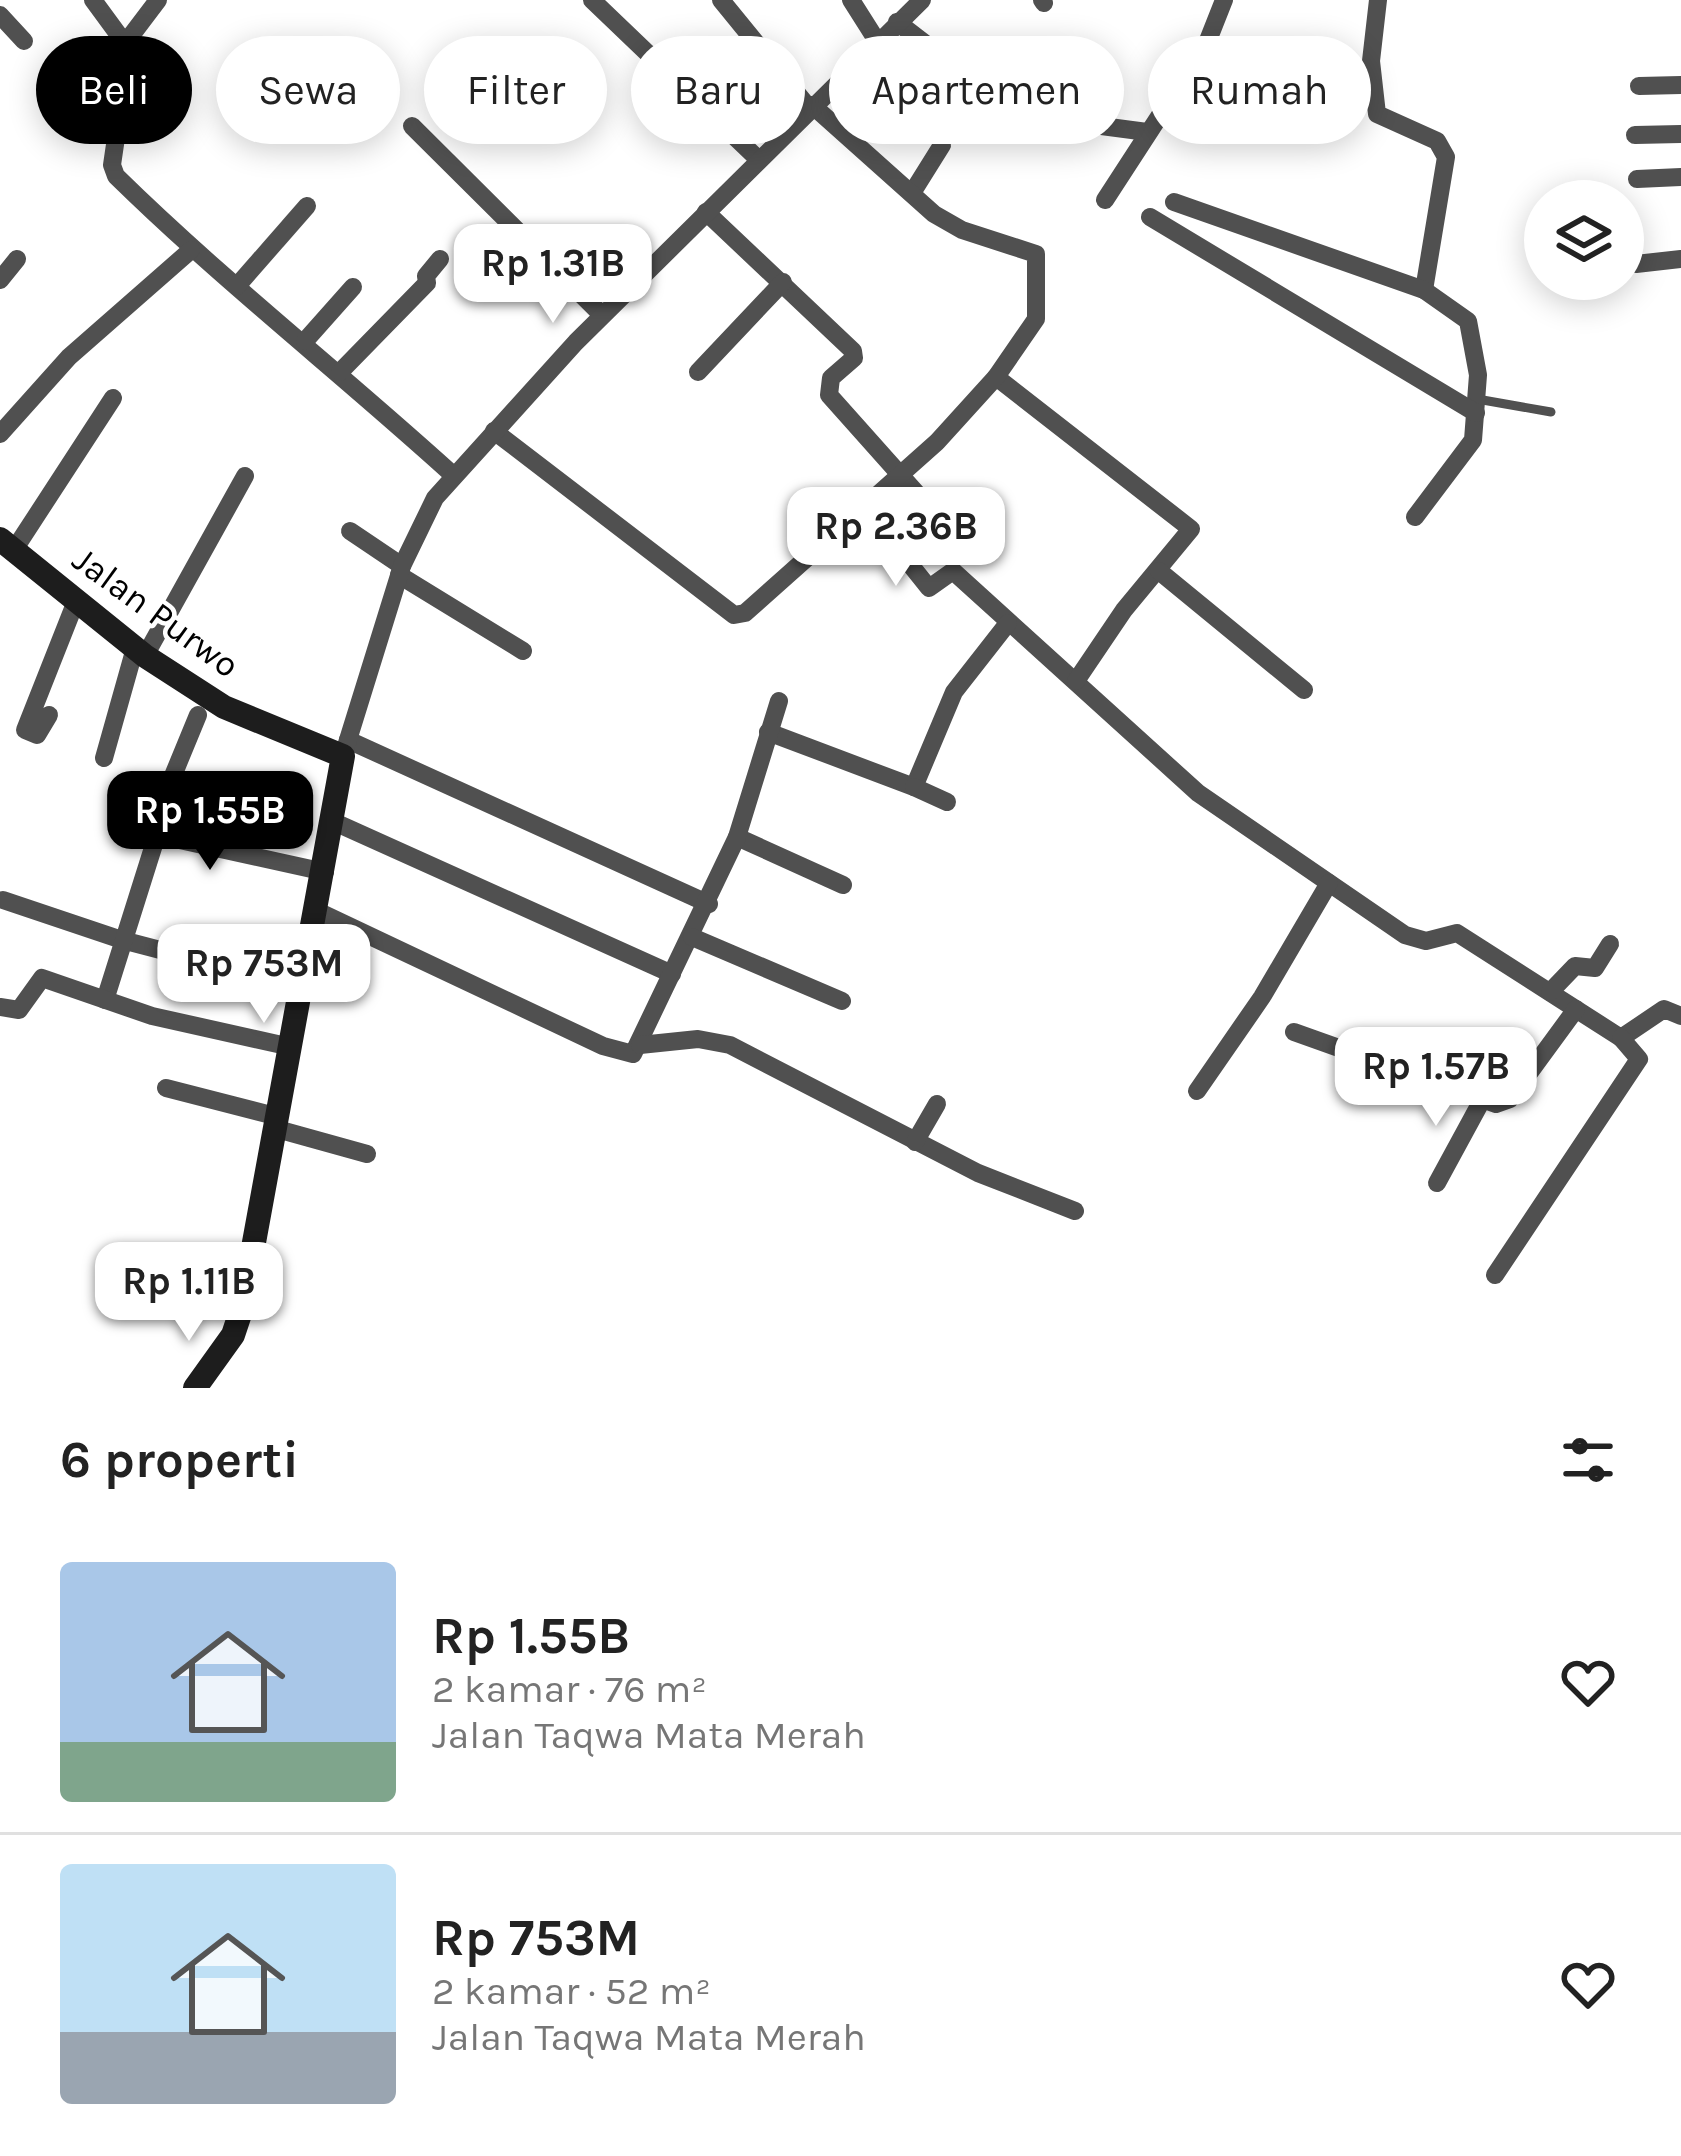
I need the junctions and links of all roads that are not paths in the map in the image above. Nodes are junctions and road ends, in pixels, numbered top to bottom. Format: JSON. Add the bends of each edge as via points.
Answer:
{"nodes":[{"id":1,"x":94,"y":0,"type":"edge"},
{"id":2,"x":158,"y":0,"type":"edge"},
{"id":3,"x":592,"y":0,"type":"edge"},
{"id":4,"x":721,"y":0,"type":"edge"},
{"id":5,"x":850,"y":0,"type":"edge"},
{"id":6,"x":922,"y":0,"type":"edge"},
{"id":7,"x":1224,"y":0,"type":"edge"},
{"id":8,"x":1378,"y":0,"type":"edge"},
{"id":9,"x":0,"y":15,"type":"edge"},
{"id":10,"x":897,"y":22,"type":"junction"},
{"id":11,"x":123,"y":36,"type":"edge"},
{"id":12,"x":131,"y":36,"type":"edge"},
{"id":13,"x":874,"y":36,"type":"edge"},
{"id":14,"x":882,"y":36,"type":"edge"},
{"id":15,"x":24,"y":41,"type":"dead end"},
{"id":16,"x":1640,"y":86,"type":"dead end"},
{"id":17,"x":1681,"y":86,"type":"edge"},
{"id":18,"x":829,"y":89,"type":"edge"},
{"id":19,"x":811,"y":107,"type":"junction"},
{"id":20,"x":412,"y":126,"type":"dead end"},
{"id":21,"x":1147,"y":132,"type":"junction"},
{"id":22,"x":1681,"y":134,"type":"edge"},
{"id":23,"x":1635,"y":135,"type":"dead end"},
{"id":24,"x":115,"y":144,"type":"edge"},
{"id":25,"x":942,"y":145,"type":"dead end"},
{"id":26,"x":758,"y":159,"type":"junction"},
{"id":27,"x":1681,"y":176,"type":"edge"},
{"id":28,"x":1637,"y":179,"type":"dead end"},
{"id":29,"x":912,"y":193,"type":"junction"},
{"id":30,"x":1105,"y":200,"type":"dead end"},
{"id":31,"x":1174,"y":202,"type":"dead end"},
{"id":32,"x":307,"y":206,"type":"dead end"},
{"id":33,"x":706,"y":212,"type":"junction"},
{"id":34,"x":1150,"y":217,"type":"dead end"},
{"id":35,"x":191,"y":250,"type":"junction"},
{"id":36,"x":17,"y":259,"type":"dead end"},
{"id":37,"x":440,"y":259,"type":"dead end"},
{"id":38,"x":1681,"y":259,"type":"edge"},
{"id":39,"x":1644,"y":263,"type":"edge"},
{"id":40,"x":0,"y":280,"type":"edge"},
{"id":41,"x":782,"y":282,"type":"junction"},
{"id":42,"x":237,"y":286,"type":"junction"},
{"id":43,"x":353,"y":287,"type":"dead end"},
{"id":44,"x":1424,"y":290,"type":"junction"},
{"id":45,"x":602,"y":315,"type":"junction"},
{"id":46,"x":305,"y":341,"type":"junction"},
{"id":47,"x":340,"y":372,"type":"junction"},
{"id":48,"x":698,"y":372,"type":"dead end"},
{"id":49,"x":996,"y":377,"type":"junction"},
{"id":50,"x":113,"y":398,"type":"dead end"},
{"id":51,"x":1476,"y":406,"type":"junction"},
{"id":52,"x":1551,"y":412,"type":"dead end"},
{"id":53,"x":494,"y":431,"type":"junction"},
{"id":54,"x":0,"y":434,"type":"edge"},
{"id":55,"x":898,"y":474,"type":"junction"},
{"id":56,"x":453,"y":475,"type":"junction"},
{"id":57,"x":245,"y":476,"type":"dead end"},
{"id":58,"x":1415,"y":517,"type":"dead end"},
{"id":59,"x":350,"y":531,"type":"dead end"},
{"id":60,"x":7,"y":545,"type":"edge"},
{"id":61,"x":400,"y":570,"type":"junction"},
{"id":62,"x":1160,"y":571,"type":"junction"},
{"id":63,"x":76,"y":601,"type":"junction"},
{"id":64,"x":1008,"y":623,"type":"junction"},
{"id":65,"x":523,"y":651,"type":"dead end"},
{"id":66,"x":140,"y":652,"type":"junction"},
{"id":67,"x":1076,"y":681,"type":"junction"},
{"id":68,"x":1304,"y":690,"type":"dead end"},
{"id":69,"x":779,"y":701,"type":"dead end"},
{"id":70,"x":49,"y":715,"type":"dead end"},
{"id":71,"x":198,"y":715,"type":"dead end"},
{"id":72,"x":768,"y":732,"type":"junction"},
{"id":73,"x":346,"y":748,"type":"junction"},
{"id":74,"x":104,"y":758,"type":"dead end"},
{"id":75,"x":914,"y":787,"type":"junction"},
{"id":76,"x":946,"y":802,"type":"dead end"},
{"id":77,"x":332,"y":821,"type":"junction"},
{"id":78,"x":164,"y":833,"type":"junction"},
{"id":79,"x":737,"y":837,"type":"junction"},
{"id":80,"x":325,"y":872,"type":"junction"},
{"id":81,"x":1320,"y":877,"type":"junction"},
{"id":82,"x":843,"y":885,"type":"dead end"},
{"id":83,"x":3,"y":900,"type":"dead end"},
{"id":84,"x":709,"y":904,"type":"junction"},
{"id":85,"x":317,"y":911,"type":"junction"},
{"id":86,"x":692,"y":937,"type":"junction"},
{"id":87,"x":122,"y":940,"type":"junction"},
{"id":88,"x":1610,"y":944,"type":"dead end"},
{"id":89,"x":672,"y":974,"type":"junction"},
{"id":90,"x":302,"y":987,"type":"junction"},
{"id":91,"x":1550,"y":992,"type":"junction"},
{"id":92,"x":105,"y":1000,"type":"junction"},
{"id":93,"x":842,"y":1001,"type":"dead end"},
{"id":94,"x":0,"y":1007,"type":"edge"},
{"id":95,"x":1576,"y":1009,"type":"junction"},
{"id":96,"x":1681,"y":1016,"type":"edge"},
{"id":97,"x":1294,"y":1032,"type":"dead end"},
{"id":98,"x":1621,"y":1037,"type":"junction"},
{"id":99,"x":640,"y":1045,"type":"junction"},
{"id":100,"x":291,"y":1047,"type":"junction"},
{"id":101,"x":166,"y":1088,"type":"dead end"},
{"id":102,"x":1197,"y":1091,"type":"dead end"},
{"id":103,"x":1481,"y":1102,"type":"junction"},
{"id":104,"x":937,"y":1104,"type":"dead end"},
{"id":105,"x":278,"y":1123,"type":"junction"},
{"id":106,"x":915,"y":1142,"type":"junction"},
{"id":107,"x":367,"y":1154,"type":"dead end"},
{"id":108,"x":1437,"y":1183,"type":"dead end"},
{"id":109,"x":1075,"y":1211,"type":"dead end"},
{"id":110,"x":1496,"y":1275,"type":"dead end"},
{"id":111,"x":195,"y":1388,"type":"edge"}],
"edges":[{"from":1,"to":11,"type":"street"},
{"from":2,"to":12,"type":"street"},
{"from":3,"to":26,"type":"street"},
{"from":4,"to":19,"type":"street"},
{"from":5,"to":13,"type":"street"},
{"from":6,"to":10,"type":"street"},
{"from":7,"to":21,"type":"street","via":[[1207,44]]},
{"from":8,"to":44,"type":"street","via":[[1371,61],[1377,114],[1437,141],[1446,158]]},
{"from":9,"to":15,"type":"street"},
{"from":10,"to":14,"type":"street"},
{"from":10,"to":21,"type":"street","via":[[1018,115]]},
{"from":16,"to":17,"type":"street"},
{"from":18,"to":19,"type":"street"},
{"from":19,"to":26,"type":"street"},
{"from":19,"to":29,"type":"street"},
{"from":20,"to":45,"type":"street"},
{"from":21,"to":30,"type":"street"},
{"from":22,"to":23,"type":"street"},
{"from":24,"to":35,"type":"street","via":[[116,176]]},
{"from":25,"to":29,"type":"street"},
{"from":26,"to":33,"type":"street"},
{"from":27,"to":28,"type":"street"},
{"from":29,"to":49,"type":"street","via":[[962,230],[1036,254],[1036,319]]},
{"from":31,"to":44,"type":"street"},
{"from":32,"to":42,"type":"street"},
{"from":33,"to":41,"type":"street"},
{"from":33,"to":45,"type":"street"},
{"from":34,"to":51,"type":"street"},
{"from":35,"to":42,"type":"street"},
{"from":35,"to":54,"type":"street","via":[[69,357]]},
{"from":36,"to":40,"type":"street"},
{"from":37,"to":47,"type":"street","via":[[427,284]]},
{"from":38,"to":39,"type":"street"},
{"from":41,"to":48,"type":"street"},
{"from":41,"to":55,"type":"street","via":[[853,351],[829,395]]},
{"from":42,"to":46,"type":"street"},
{"from":43,"to":46,"type":"street"},
{"from":44,"to":51,"type":"street","via":[[1474,333]]},
{"from":45,"to":53,"type":"street"},
{"from":46,"to":47,"type":"street"},
{"from":47,"to":56,"type":"street"},
{"from":49,"to":55,"type":"street"},
{"from":49,"to":62,"type":"street","via":[[1190,528]]},
{"from":50,"to":60,"type":"street"},
{"from":51,"to":52,"type":"lane"},
{"from":51,"to":58,"type":"street","via":[[1468,448]]},
{"from":53,"to":55,"type":"street","via":[[734,615],[746,613]]},
{"from":53,"to":56,"type":"street"},
{"from":55,"to":64,"type":"street","via":[[944,524],[909,562],[929,588],[953,571]]},
{"from":56,"to":61,"type":"street"},
{"from":57,"to":66,"type":"street"},
{"from":59,"to":61,"type":"street"},
{"from":60,"to":63,"type":"street","name":"Jalan Purwo"},
{"from":61,"to":65,"type":"street"},
{"from":61,"to":73,"type":"street"},
{"from":62,"to":67,"type":"street"},
{"from":62,"to":68,"type":"street"},
{"from":63,"to":66,"type":"street","name":"Jalan Purwo"},
{"from":63,"to":70,"type":"street","via":[[24,728],[37,735]]},
{"from":64,"to":67,"type":"street"},
{"from":64,"to":75,"type":"street","via":[[954,692]]},
{"from":66,"to":73,"type":"street","name":"Jalan Purwo","via":[[252,722]]},
{"from":66,"to":74,"type":"street"},
{"from":67,"to":81,"type":"street","via":[[1198,793]]},
{"from":69,"to":72,"type":"street"},
{"from":71,"to":78,"type":"street","via":[[170,784]]},
{"from":72,"to":75,"type":"street"},
{"from":72,"to":79,"type":"street"},
{"from":73,"to":77,"type":"street"},
{"from":73,"to":84,"type":"street"},
{"from":75,"to":76,"type":"street"},
{"from":77,"to":80,"type":"street"},
{"from":77,"to":89,"type":"street"},
{"from":78,"to":80,"type":"street"},
{"from":78,"to":87,"type":"street","via":[[150,847]]},
{"from":79,"to":82,"type":"street"},
{"from":79,"to":84,"type":"street"},
{"from":80,"to":85,"type":"street"},
{"from":81,"to":91,"type":"street","via":[[1405,934],[1426,941],[1457,933]]},
{"from":81,"to":102,"type":"street","via":[[1262,998]]},
{"from":83,"to":87,"type":"street"},
{"from":84,"to":86,"type":"street"},
{"from":85,"to":90,"type":"street"},
{"from":85,"to":99,"type":"street","via":[[625,1056]]},
{"from":86,"to":89,"type":"street"},
{"from":86,"to":93,"type":"street"},
{"from":87,"to":90,"type":"street"},
{"from":87,"to":92,"type":"street"},
{"from":88,"to":91,"type":"street","via":[[1593,969],[1577,965]]},
{"from":89,"to":99,"type":"street"},
{"from":90,"to":100,"type":"street"},
{"from":91,"to":95,"type":"street"},
{"from":92,"to":94,"type":"street","via":[[42,978],[19,1010]]},
{"from":92,"to":100,"type":"street"},
{"from":95,"to":98,"type":"street"},
{"from":95,"to":103,"type":"street","via":[[1510,1099]]},
{"from":96,"to":98,"type":"street","via":[[1664,1009]]},
{"from":97,"to":103,"type":"street"},
{"from":98,"to":110,"type":"street","via":[[1639,1059]]},
{"from":99,"to":106,"type":"street","via":[[698,1039],[730,1046]]},
{"from":100,"to":105,"type":"street"},
{"from":101,"to":105,"type":"street"},
{"from":103,"to":108,"type":"street"},
{"from":104,"to":106,"type":"street"},
{"from":105,"to":107,"type":"street"},
{"from":105,"to":111,"type":"street","via":[[242,1308]]},
{"from":106,"to":109,"type":"street"}]}
